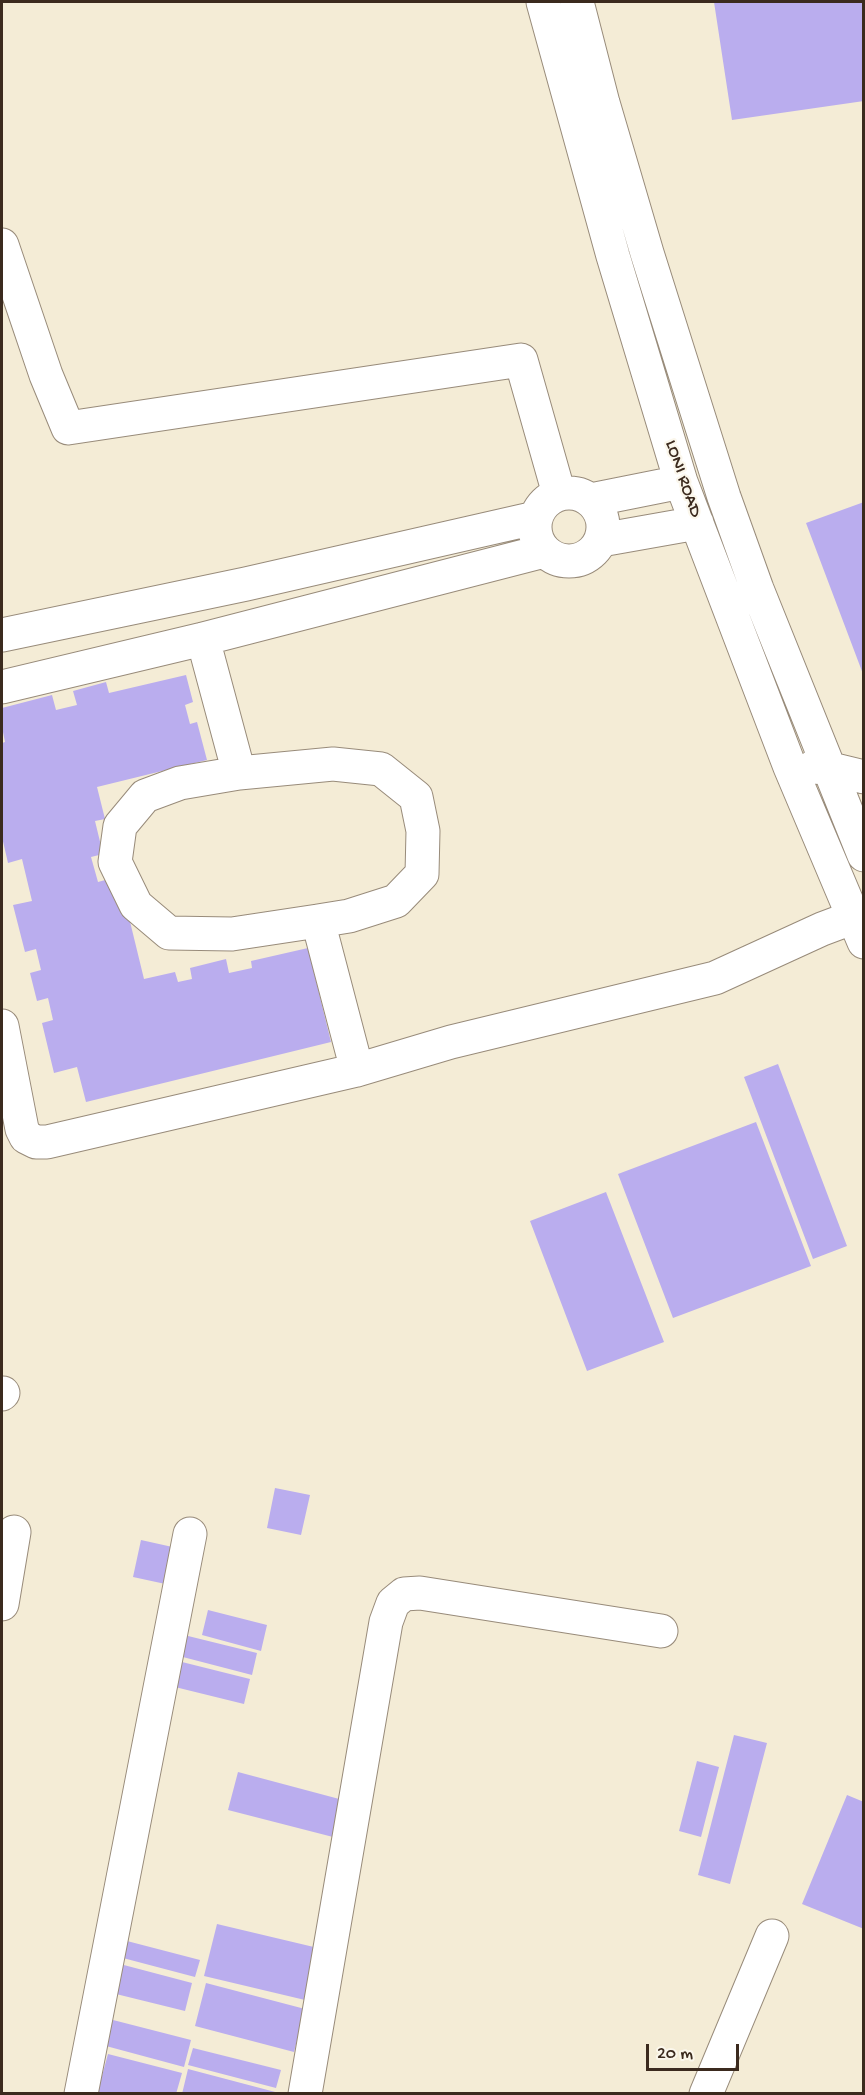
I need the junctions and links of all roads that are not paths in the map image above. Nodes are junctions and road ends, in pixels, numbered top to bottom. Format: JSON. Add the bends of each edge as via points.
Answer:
{"nodes":[{"id":1,"x":543,"y":2,"type":"edge"},
{"id":2,"x":577,"y":2,"type":"edge"},
{"id":3,"x":2,"y":245,"type":"edge"},
{"id":4,"x":681,"y":482,"type":"junction"},
{"id":5,"x":559,"y":494,"type":"junction"},
{"id":6,"x":591,"y":500,"type":"junction"},
{"id":7,"x":535,"y":518,"type":"junction"},
{"id":8,"x":697,"y":524,"type":"junction"},
{"id":9,"x":601,"y":540,"type":"junction"},
{"id":10,"x":544,"y":551,"type":"junction"},
{"id":11,"x":2,"y":635,"type":"edge"},
{"id":12,"x":203,"y":639,"type":"junction"},
{"id":13,"x":2,"y":687,"type":"edge"},
{"id":14,"x":790,"y":767,"type":"junction"},
{"id":15,"x":827,"y":768,"type":"junction"},
{"id":16,"x":239,"y":773,"type":"junction"},
{"id":17,"x":864,"y":777,"type":"edge"},
{"id":18,"x":864,"y":855,"type":"edge"},
{"id":19,"x":318,"y":921,"type":"junction"},
{"id":20,"x":859,"y":930,"type":"edge"},
{"id":21,"x":2,"y":1026,"type":"edge"},
{"id":22,"x":357,"y":1070,"type":"junction"},
{"id":23,"x":15,"y":1532,"type":"dead end"},
{"id":24,"x":190,"y":1534,"type":"dead end"},
{"id":25,"x":2,"y":1604,"type":"edge"},
{"id":26,"x":662,"y":1631,"type":"dead end"},
{"id":27,"x":772,"y":1936,"type":"dead end"},
{"id":28,"x":306,"y":2093,"type":"edge"},
{"id":29,"x":81,"y":2094,"type":"edge"},
{"id":30,"x":706,"y":2094,"type":"edge"}],
"edges":[{"from":1,"to":4,"type":"street","name":"LONI ROAD"},
{"from":2,"to":15,"type":"street","name":"LONI ROAD","via":[[647,253],[724,497]]},
{"from":3,"to":5,"type":"street","via":[[68,428],[521,360]]},
{"from":4,"to":6,"type":"street"},
{"from":4,"to":8,"type":"street","name":"LONI ROAD"},
{"from":5,"to":6,"type":"street","via":[[570,492]]},
{"from":5,"to":7,"type":"street","via":[[541,507]]},
{"from":6,"to":9,"type":"street","via":[[602,518]]},
{"from":7,"to":10,"type":"street","via":[[534,530]]},
{"from":7,"to":11,"type":"street"},
{"from":8,"to":9,"type":"street"},
{"from":8,"to":14,"type":"street","name":"LONI ROAD"},
{"from":9,"to":10,"type":"street","via":[[588,556],[577,561],[565,562]]},
{"from":10,"to":12,"type":"street"},
{"from":12,"to":13,"type":"street"},
{"from":12,"to":16,"type":"street"},
{"from":14,"to":15,"type":"street"},
{"from":14,"to":20,"type":"street","name":"LONI ROAD"},
{"from":15,"to":17,"type":"street"},
{"from":15,"to":18,"type":"street","name":"LONI ROAD"},
{"from":16,"to":19,"type":"street","via":[[333,764],[381,769],[416,797],[423,831],[422,874],[396,901]]},
{"from":16,"to":19,"type":"street","via":[[180,783],[145,796],[120,826],[116,862],[136,905],[169,933],[232,934]]},
{"from":19,"to":22,"type":"street"},
{"from":20,"to":22,"type":"street","via":[[822,929],[715,978],[451,1042]]},
{"from":21,"to":22,"type":"street","via":[[21,1129],[36,1142]]},
{"from":23,"to":25,"type":"street"},
{"from":24,"to":29,"type":"street"},
{"from":26,"to":28,"type":"street","via":[[420,1593],[404,1594],[393,1603],[386,1622]]},
{"from":27,"to":30,"type":"street"}]}
